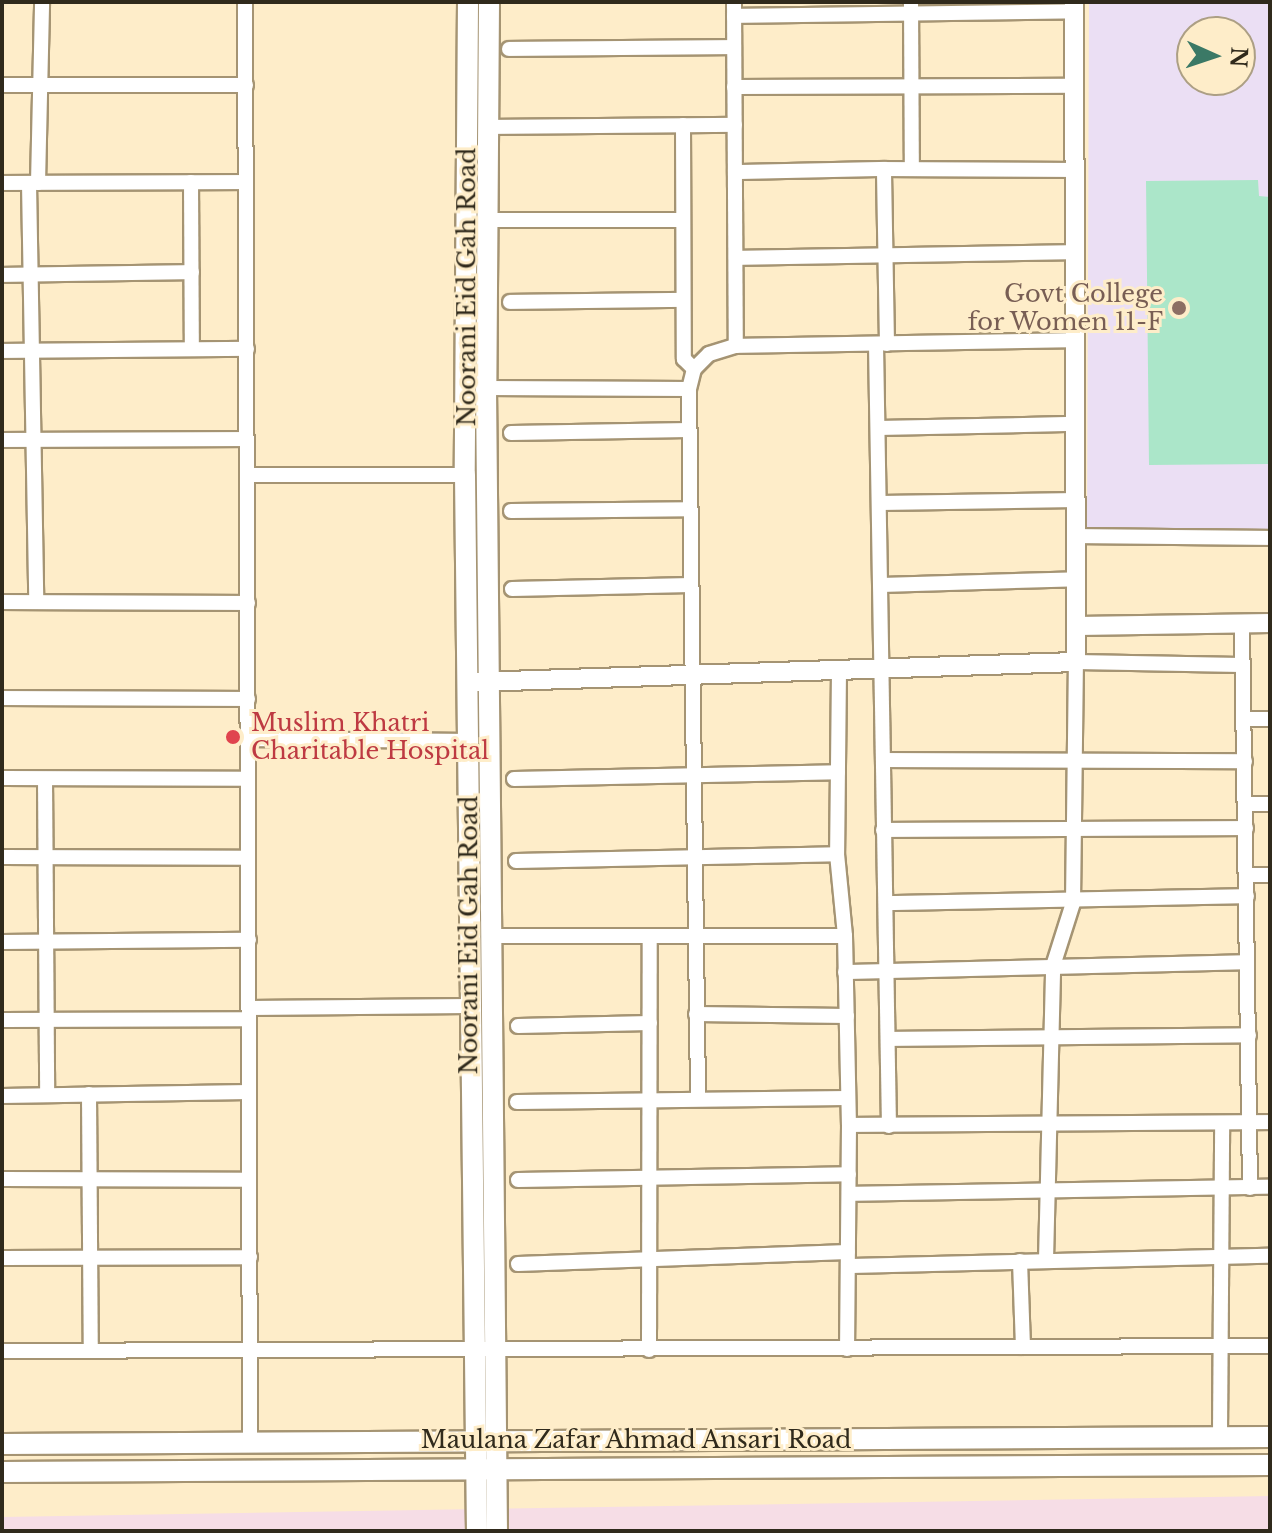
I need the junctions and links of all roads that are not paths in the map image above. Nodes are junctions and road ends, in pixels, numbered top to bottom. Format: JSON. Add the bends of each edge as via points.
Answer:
{"nodes":[{"id":1,"x":42,"y":2,"type":"edge"},
{"id":2,"x":245,"y":2,"type":"edge"},
{"id":3,"x":468,"y":2,"type":"edge"},
{"id":4,"x":489,"y":2,"type":"edge"},
{"id":5,"x":1074,"y":6,"type":"edge"},
{"id":6,"x":911,"y":8,"type":"edge"},
{"id":7,"x":734,"y":9,"type":"edge"},
{"id":8,"x":734,"y":47,"type":"junction"},
{"id":9,"x":509,"y":49,"type":"dead end"},
{"id":10,"x":2,"y":85,"type":"edge"},
{"id":11,"x":41,"y":85,"type":"junction"},
{"id":12,"x":246,"y":85,"type":"junction"},
{"id":13,"x":912,"y":86,"type":"junction"},
{"id":14,"x":1074,"y":86,"type":"junction"},
{"id":15,"x":734,"y":87,"type":"junction"},
{"id":16,"x":683,"y":125,"type":"junction"},
{"id":17,"x":735,"y":125,"type":"junction"},
{"id":18,"x":490,"y":127,"type":"junction"},
{"id":19,"x":884,"y":169,"type":"junction"},
{"id":20,"x":912,"y":169,"type":"junction"},
{"id":21,"x":1074,"y":170,"type":"junction"},
{"id":22,"x":735,"y":172,"type":"junction"},
{"id":23,"x":191,"y":182,"type":"junction"},
{"id":24,"x":246,"y":182,"type":"junction"},
{"id":25,"x":2,"y":183,"type":"edge"},
{"id":26,"x":34,"y":183,"type":"junction"},
{"id":27,"x":488,"y":220,"type":"junction"},
{"id":28,"x":683,"y":220,"type":"junction"},
{"id":29,"x":1075,"y":252,"type":"junction"},
{"id":30,"x":885,"y":255,"type":"junction"},
{"id":31,"x":736,"y":258,"type":"junction"},
{"id":32,"x":192,"y":272,"type":"junction"},
{"id":33,"x":29,"y":274,"type":"junction"},
{"id":34,"x":2,"y":275,"type":"edge"},
{"id":35,"x":683,"y":300,"type":"junction"},
{"id":36,"x":510,"y":302,"type":"dead end"},
{"id":37,"x":1076,"y":340,"type":"junction"},
{"id":38,"x":882,"y":344,"type":"junction"},
{"id":39,"x":736,"y":346,"type":"junction"},
{"id":40,"x":192,"y":349,"type":"junction"},
{"id":41,"x":247,"y":349,"type":"junction"},
{"id":42,"x":2,"y":351,"type":"edge"},
{"id":43,"x":32,"y":351,"type":"junction"},
{"id":44,"x":694,"y":369,"type":"junction"},
{"id":45,"x":486,"y":388,"type":"junction"},
{"id":46,"x":689,"y":389,"type":"junction"},
{"id":47,"x":1077,"y":424,"type":"junction"},
{"id":48,"x":878,"y":428,"type":"junction"},
{"id":49,"x":689,"y":430,"type":"junction"},
{"id":50,"x":511,"y":433,"type":"dead end"},
{"id":51,"x":247,"y":439,"type":"junction"},
{"id":52,"x":2,"y":440,"type":"edge"},
{"id":53,"x":34,"y":440,"type":"junction"},
{"id":54,"x":247,"y":475,"type":"junction"},
{"id":55,"x":465,"y":475,"type":"junction"},
{"id":56,"x":1077,"y":500,"type":"junction"},
{"id":57,"x":880,"y":503,"type":"junction"},
{"id":58,"x":690,"y":509,"type":"junction"},
{"id":59,"x":511,"y":511,"type":"dead end"},
{"id":60,"x":1078,"y":536,"type":"junction"},
{"id":61,"x":1270,"y":538,"type":"edge"},
{"id":62,"x":1078,"y":579,"type":"junction"},
{"id":63,"x":691,"y":585,"type":"junction"},
{"id":64,"x":881,"y":585,"type":"junction"},
{"id":65,"x":512,"y":589,"type":"dead end"},
{"id":66,"x":2,"y":602,"type":"edge"},
{"id":67,"x":36,"y":602,"type":"junction"},
{"id":68,"x":248,"y":603,"type":"junction"},
{"id":69,"x":1242,"y":623,"type":"junction"},
{"id":70,"x":1270,"y":623,"type":"edge"},
{"id":71,"x":1078,"y":626,"type":"junction"},
{"id":72,"x":1076,"y":662,"type":"junction"},
{"id":73,"x":1241,"y":665,"type":"junction"},
{"id":74,"x":839,"y":671,"type":"junction"},
{"id":75,"x":883,"y":671,"type":"junction"},
{"id":76,"x":692,"y":675,"type":"junction"},
{"id":77,"x":478,"y":682,"type":"junction"},
{"id":78,"x":2,"y":698,"type":"edge"},
{"id":79,"x":248,"y":699,"type":"junction"},
{"id":80,"x":1243,"y":719,"type":"junction"},
{"id":81,"x":1270,"y":719,"type":"edge"},
{"id":82,"x":248,"y":739,"type":"junction"},
{"id":83,"x":468,"y":741,"type":"junction"},
{"id":84,"x":883,"y":760,"type":"junction"},
{"id":85,"x":1076,"y":760,"type":"junction"},
{"id":86,"x":1245,"y":761,"type":"junction"},
{"id":87,"x":838,"y":772,"type":"junction"},
{"id":88,"x":694,"y":775,"type":"junction"},
{"id":89,"x":2,"y":778,"type":"edge"},
{"id":90,"x":45,"y":779,"type":"junction"},
{"id":91,"x":248,"y":779,"type":"junction"},
{"id":92,"x":514,"y":779,"type":"dead end"},
{"id":93,"x":1245,"y":804,"type":"junction"},
{"id":94,"x":1270,"y":804,"type":"edge"},
{"id":95,"x":1246,"y":828,"type":"junction"},
{"id":96,"x":1075,"y":829,"type":"junction"},
{"id":97,"x":883,"y":830,"type":"junction"},
{"id":98,"x":837,"y":854,"type":"junction"},
{"id":99,"x":2,"y":857,"type":"edge"},
{"id":100,"x":44,"y":857,"type":"junction"},
{"id":101,"x":695,"y":857,"type":"junction"},
{"id":102,"x":248,"y":858,"type":"junction"},
{"id":103,"x":516,"y":861,"type":"dead end"},
{"id":104,"x":1246,"y":875,"type":"junction"},
{"id":105,"x":1270,"y":875,"type":"edge"},
{"id":106,"x":1247,"y":896,"type":"junction"},
{"id":107,"x":889,"y":903,"type":"junction"},
{"id":108,"x":1073,"y":903,"type":"junction"},
{"id":109,"x":490,"y":936,"type":"junction"},
{"id":110,"x":845,"y":936,"type":"junction"},
{"id":111,"x":650,"y":938,"type":"junction"},
{"id":112,"x":696,"y":938,"type":"junction"},
{"id":113,"x":249,"y":940,"type":"junction"},
{"id":114,"x":2,"y":942,"type":"edge"},
{"id":115,"x":45,"y":942,"type":"junction"},
{"id":116,"x":1247,"y":962,"type":"junction"},
{"id":117,"x":1053,"y":966,"type":"junction"},
{"id":118,"x":890,"y":971,"type":"junction"},
{"id":119,"x":845,"y":972,"type":"junction"},
{"id":120,"x":469,"y":1006,"type":"junction"},
{"id":121,"x":249,"y":1013,"type":"junction"},
{"id":122,"x":696,"y":1014,"type":"junction"},
{"id":123,"x":847,"y":1016,"type":"junction"},
{"id":124,"x":2,"y":1020,"type":"edge"},
{"id":125,"x":47,"y":1020,"type":"junction"},
{"id":126,"x":650,"y":1023,"type":"junction"},
{"id":127,"x":518,"y":1026,"type":"dead end"},
{"id":128,"x":1249,"y":1035,"type":"junction"},
{"id":129,"x":1051,"y":1037,"type":"junction"},
{"id":130,"x":889,"y":1039,"type":"junction"},
{"id":131,"x":249,"y":1092,"type":"junction"},
{"id":132,"x":89,"y":1094,"type":"junction"},
{"id":133,"x":47,"y":1095,"type":"junction"},
{"id":134,"x":2,"y":1096,"type":"edge"},
{"id":135,"x":698,"y":1098,"type":"junction"},
{"id":136,"x":847,"y":1098,"type":"junction"},
{"id":137,"x":650,"y":1099,"type":"junction"},
{"id":138,"x":517,"y":1102,"type":"dead end"},
{"id":139,"x":1270,"y":1122,"type":"edge"},
{"id":140,"x":1250,"y":1123,"type":"junction"},
{"id":141,"x":1222,"y":1124,"type":"junction"},
{"id":142,"x":849,"y":1125,"type":"junction"},
{"id":143,"x":889,"y":1126,"type":"junction"},
{"id":144,"x":1050,"y":1126,"type":"junction"},
{"id":145,"x":849,"y":1174,"type":"junction"},
{"id":146,"x":650,"y":1178,"type":"junction"},
{"id":147,"x":2,"y":1179,"type":"edge"},
{"id":148,"x":90,"y":1179,"type":"junction"},
{"id":149,"x":249,"y":1180,"type":"junction"},
{"id":150,"x":518,"y":1180,"type":"dead end"},
{"id":151,"x":1270,"y":1187,"type":"edge"},
{"id":152,"x":1221,"y":1188,"type":"junction"},
{"id":153,"x":1250,"y":1188,"type":"junction"},
{"id":154,"x":1048,"y":1190,"type":"junction"},
{"id":155,"x":849,"y":1194,"type":"junction"},
{"id":156,"x":1221,"y":1256,"type":"junction"},
{"id":157,"x":1270,"y":1256,"type":"edge"},
{"id":158,"x":250,"y":1257,"type":"junction"},
{"id":159,"x":2,"y":1258,"type":"edge"},
{"id":160,"x":91,"y":1258,"type":"junction"},
{"id":161,"x":650,"y":1259,"type":"junction"},
{"id":162,"x":848,"y":1259,"type":"junction"},
{"id":163,"x":1046,"y":1260,"type":"junction"},
{"id":164,"x":1020,"y":1261,"type":"junction"},
{"id":165,"x":518,"y":1264,"type":"dead end"},
{"id":166,"x":1220,"y":1346,"type":"junction"},
{"id":167,"x":1270,"y":1346,"type":"edge"},
{"id":168,"x":1023,"y":1347,"type":"junction"},
{"id":169,"x":482,"y":1348,"type":"junction"},
{"id":170,"x":250,"y":1349,"type":"junction"},
{"id":171,"x":847,"y":1349,"type":"junction"},
{"id":172,"x":91,"y":1350,"type":"junction"},
{"id":173,"x":649,"y":1350,"type":"junction"},
{"id":174,"x":2,"y":1351,"type":"edge"},
{"id":175,"x":1220,"y":1435,"type":"junction"},
{"id":176,"x":1270,"y":1437,"type":"edge"},
{"id":177,"x":487,"y":1440,"type":"junction"},
{"id":178,"x":250,"y":1443,"type":"junction"},
{"id":179,"x":2,"y":1444,"type":"edge"},
{"id":180,"x":1270,"y":1465,"type":"edge"},
{"id":181,"x":487,"y":1467,"type":"junction"},
{"id":182,"x":2,"y":1472,"type":"edge"},
{"id":183,"x":477,"y":1531,"type":"edge"},
{"id":184,"x":497,"y":1531,"type":"edge"}],
"edges":[{"from":1,"to":11,"type":"street"},
{"from":2,"to":12,"type":"street"},
{"from":3,"to":55,"type":"main road","name":"Noorani Eid Gah Road"},
{"from":4,"to":18,"type":"main road","name":"Noorani Eid Gah Road"},
{"from":5,"to":6,"type":"street"},
{"from":5,"to":14,"type":"street"},
{"from":6,"to":7,"type":"street"},
{"from":6,"to":13,"type":"street"},
{"from":7,"to":8,"type":"street"},
{"from":8,"to":9,"type":"street"},
{"from":8,"to":15,"type":"street"},
{"from":10,"to":11,"type":"street"},
{"from":11,"to":12,"type":"street"},
{"from":11,"to":26,"type":"street"},
{"from":12,"to":24,"type":"street"},
{"from":13,"to":14,"type":"street"},
{"from":13,"to":15,"type":"street"},
{"from":13,"to":20,"type":"street"},
{"from":14,"to":21,"type":"street"},
{"from":15,"to":17,"type":"street"},
{"from":16,"to":17,"type":"street"},
{"from":16,"to":18,"type":"street"},
{"from":16,"to":28,"type":"street"},
{"from":17,"to":22,"type":"street"},
{"from":18,"to":27,"type":"main road","name":"Noorani Eid Gah Road"},
{"from":19,"to":20,"type":"street"},
{"from":19,"to":22,"type":"street"},
{"from":19,"to":30,"type":"street"},
{"from":20,"to":21,"type":"street"},
{"from":21,"to":29,"type":"street"},
{"from":22,"to":31,"type":"street"},
{"from":23,"to":24,"type":"street"},
{"from":23,"to":26,"type":"street"},
{"from":23,"to":32,"type":"street"},
{"from":24,"to":41,"type":"street"},
{"from":25,"to":26,"type":"street"},
{"from":26,"to":33,"type":"street"},
{"from":27,"to":28,"type":"street"},
{"from":27,"to":45,"type":"main road","name":"Noorani Eid Gah Road"},
{"from":28,"to":35,"type":"street"},
{"from":29,"to":30,"type":"street"},
{"from":29,"to":37,"type":"street"},
{"from":30,"to":31,"type":"street"},
{"from":30,"to":38,"type":"street"},
{"from":31,"to":39,"type":"street"},
{"from":32,"to":33,"type":"street"},
{"from":32,"to":40,"type":"street"},
{"from":33,"to":34,"type":"street"},
{"from":33,"to":43,"type":"street"},
{"from":35,"to":36,"type":"street"},
{"from":35,"to":44,"type":"street","via":[[684,359]]},
{"from":37,"to":38,"type":"street"},
{"from":37,"to":47,"type":"street"},
{"from":38,"to":39,"type":"street"},
{"from":38,"to":48,"type":"street"},
{"from":39,"to":44,"type":"street","via":[[709,354]]},
{"from":40,"to":41,"type":"street"},
{"from":40,"to":43,"type":"street"},
{"from":41,"to":51,"type":"street"},
{"from":42,"to":43,"type":"street"},
{"from":43,"to":53,"type":"street"},
{"from":44,"to":46,"type":"street"},
{"from":45,"to":46,"type":"street"},
{"from":45,"to":77,"type":"main road","name":"Noorani Eid Gah Road"},
{"from":46,"to":49,"type":"street"},
{"from":47,"to":48,"type":"street"},
{"from":47,"to":56,"type":"street"},
{"from":48,"to":57,"type":"street"},
{"from":49,"to":50,"type":"street"},
{"from":49,"to":58,"type":"street"},
{"from":51,"to":53,"type":"street"},
{"from":51,"to":54,"type":"street"},
{"from":52,"to":53,"type":"street"},
{"from":53,"to":67,"type":"street"},
{"from":54,"to":55,"type":"street"},
{"from":54,"to":68,"type":"street"},
{"from":55,"to":77,"type":"main road","name":"Noorani Eid Gah Road"},
{"from":56,"to":57,"type":"street"},
{"from":56,"to":60,"type":"street"},
{"from":57,"to":64,"type":"street"},
{"from":58,"to":59,"type":"street"},
{"from":58,"to":63,"type":"street"},
{"from":60,"to":61,"type":"street"},
{"from":60,"to":62,"type":"street"},
{"from":62,"to":64,"type":"street"},
{"from":62,"to":71,"type":"street"},
{"from":63,"to":65,"type":"street"},
{"from":63,"to":76,"type":"street"},
{"from":64,"to":75,"type":"street"},
{"from":66,"to":67,"type":"street"},
{"from":67,"to":68,"type":"street"},
{"from":68,"to":79,"type":"street"},
{"from":69,"to":70,"type":"street"},
{"from":69,"to":71,"type":"street"},
{"from":69,"to":73,"type":"street"},
{"from":71,"to":72,"type":"street"},
{"from":72,"to":73,"type":"street"},
{"from":72,"to":75,"type":"street"},
{"from":72,"to":85,"type":"street"},
{"from":73,"to":80,"type":"street"},
{"from":74,"to":75,"type":"street"},
{"from":74,"to":76,"type":"street"},
{"from":74,"to":87,"type":"street"},
{"from":75,"to":84,"type":"street"},
{"from":76,"to":77,"type":"street"},
{"from":76,"to":88,"type":"street"},
{"from":77,"to":83,"type":"main road","name":"Noorani Eid Gah Road"},
{"from":77,"to":109,"type":"main road","name":"Noorani Eid Gah Road"},
{"from":78,"to":79,"type":"street"},
{"from":79,"to":82,"type":"street"},
{"from":80,"to":81,"type":"street"},
{"from":80,"to":86,"type":"street"},
{"from":82,"to":83,"type":"street"},
{"from":82,"to":91,"type":"street"},
{"from":83,"to":120,"type":"main road","name":"Noorani Eid Gah Road"},
{"from":84,"to":85,"type":"street"},
{"from":84,"to":97,"type":"street"},
{"from":85,"to":86,"type":"street"},
{"from":85,"to":96,"type":"street"},
{"from":86,"to":93,"type":"street"},
{"from":87,"to":88,"type":"street"},
{"from":87,"to":98,"type":"street"},
{"from":88,"to":92,"type":"street"},
{"from":88,"to":101,"type":"street"},
{"from":89,"to":90,"type":"street"},
{"from":90,"to":91,"type":"street"},
{"from":90,"to":100,"type":"street"},
{"from":91,"to":102,"type":"street"},
{"from":93,"to":94,"type":"street"},
{"from":93,"to":95,"type":"street"},
{"from":95,"to":96,"type":"street"},
{"from":95,"to":104,"type":"street"},
{"from":96,"to":97,"type":"street"},
{"from":96,"to":108,"type":"street"},
{"from":97,"to":107,"type":"street"},
{"from":98,"to":101,"type":"street"},
{"from":98,"to":110,"type":"street"},
{"from":99,"to":100,"type":"street"},
{"from":100,"to":102,"type":"street"},
{"from":100,"to":115,"type":"street"},
{"from":101,"to":103,"type":"street"},
{"from":101,"to":112,"type":"street"},
{"from":102,"to":113,"type":"street"},
{"from":104,"to":105,"type":"street"},
{"from":104,"to":106,"type":"street"},
{"from":106,"to":108,"type":"street"},
{"from":106,"to":116,"type":"street"},
{"from":107,"to":108,"type":"street"},
{"from":107,"to":118,"type":"street"},
{"from":108,"to":117,"type":"street"},
{"from":109,"to":111,"type":"street"},
{"from":109,"to":169,"type":"main road","name":"Noorani Eid Gah Road"},
{"from":110,"to":112,"type":"street"},
{"from":110,"to":119,"type":"street"},
{"from":111,"to":112,"type":"street"},
{"from":111,"to":126,"type":"street"},
{"from":112,"to":122,"type":"street"},
{"from":113,"to":115,"type":"street"},
{"from":113,"to":121,"type":"street"},
{"from":114,"to":115,"type":"street"},
{"from":115,"to":125,"type":"street"},
{"from":116,"to":117,"type":"street"},
{"from":116,"to":128,"type":"street"},
{"from":117,"to":118,"type":"street"},
{"from":117,"to":129,"type":"street"},
{"from":118,"to":119,"type":"street"},
{"from":118,"to":130,"type":"street"},
{"from":119,"to":123,"type":"street"},
{"from":120,"to":121,"type":"street"},
{"from":120,"to":169,"type":"main road","name":"Noorani Eid Gah Road"},
{"from":121,"to":125,"type":"street"},
{"from":121,"to":131,"type":"street"},
{"from":122,"to":123,"type":"street"},
{"from":122,"to":135,"type":"street"},
{"from":123,"to":136,"type":"street"},
{"from":124,"to":125,"type":"street"},
{"from":125,"to":133,"type":"street"},
{"from":126,"to":127,"type":"street"},
{"from":126,"to":137,"type":"street"},
{"from":128,"to":129,"type":"street"},
{"from":128,"to":140,"type":"street"},
{"from":129,"to":130,"type":"street"},
{"from":129,"to":144,"type":"street"},
{"from":130,"to":143,"type":"street"},
{"from":131,"to":132,"type":"street"},
{"from":131,"to":149,"type":"street"},
{"from":132,"to":133,"type":"street"},
{"from":132,"to":148,"type":"street"},
{"from":133,"to":134,"type":"street"},
{"from":135,"to":136,"type":"street"},
{"from":135,"to":137,"type":"street"},
{"from":136,"to":142,"type":"street"},
{"from":137,"to":138,"type":"street"},
{"from":137,"to":146,"type":"street"},
{"from":139,"to":140,"type":"street"},
{"from":140,"to":141,"type":"street"},
{"from":140,"to":153,"type":"street"},
{"from":141,"to":144,"type":"street"},
{"from":141,"to":152,"type":"street"},
{"from":142,"to":143,"type":"street"},
{"from":142,"to":145,"type":"street"},
{"from":143,"to":144,"type":"street"},
{"from":144,"to":154,"type":"street"},
{"from":145,"to":146,"type":"street"},
{"from":145,"to":155,"type":"street"},
{"from":146,"to":150,"type":"street"},
{"from":146,"to":161,"type":"street"},
{"from":147,"to":148,"type":"street"},
{"from":148,"to":149,"type":"street"},
{"from":148,"to":160,"type":"street"},
{"from":149,"to":158,"type":"street"},
{"from":151,"to":153,"type":"street"},
{"from":152,"to":153,"type":"street"},
{"from":152,"to":154,"type":"street"},
{"from":152,"to":156,"type":"street"},
{"from":154,"to":155,"type":"street"},
{"from":154,"to":163,"type":"street"},
{"from":155,"to":162,"type":"street"},
{"from":156,"to":157,"type":"street"},
{"from":156,"to":163,"type":"street"},
{"from":156,"to":166,"type":"street"},
{"from":158,"to":160,"type":"street"},
{"from":158,"to":170,"type":"street"},
{"from":159,"to":160,"type":"street"},
{"from":160,"to":172,"type":"street"},
{"from":161,"to":162,"type":"street"},
{"from":161,"to":165,"type":"street"},
{"from":161,"to":173,"type":"street"},
{"from":162,"to":164,"type":"street"},
{"from":162,"to":171,"type":"street"},
{"from":163,"to":164,"type":"street"},
{"from":164,"to":168,"type":"street"},
{"from":166,"to":167,"type":"street"},
{"from":166,"to":168,"type":"street"},
{"from":166,"to":175,"type":"street"},
{"from":168,"to":171,"type":"street"},
{"from":169,"to":170,"type":"street"},
{"from":169,"to":173,"type":"street"},
{"from":169,"to":177,"type":"main road","name":"Noorani Eid Gah Road"},
{"from":170,"to":172,"type":"street"},
{"from":170,"to":178,"type":"street"},
{"from":171,"to":173,"type":"street"},
{"from":172,"to":174,"type":"street"},
{"from":175,"to":176,"type":"main road","name":"Maulana Zafar Ahmad Ansari Road"},
{"from":175,"to":177,"type":"main road","name":"Maulana Zafar Ahmad Ansari Road"},
{"from":177,"to":178,"type":"main road","name":"Maulana Zafar Ahmad Ansari Road"},
{"from":177,"to":181,"type":"main road","name":"Noorani Eid Gah Road"},
{"from":178,"to":179,"type":"main road","name":"Maulana Zafar Ahmad Ansari Road"},
{"from":180,"to":181,"type":"main road","name":"Maulana Zafar Ahmad Ansari Road"},
{"from":181,"to":182,"type":"main road","name":"Maulana Zafar Ahmad Ansari Road"},
{"from":181,"to":183,"type":"main road","name":"Noorani Eid Gah Road"},
{"from":181,"to":184,"type":"main road","name":"Noorani Eid Gah Road"}]}
